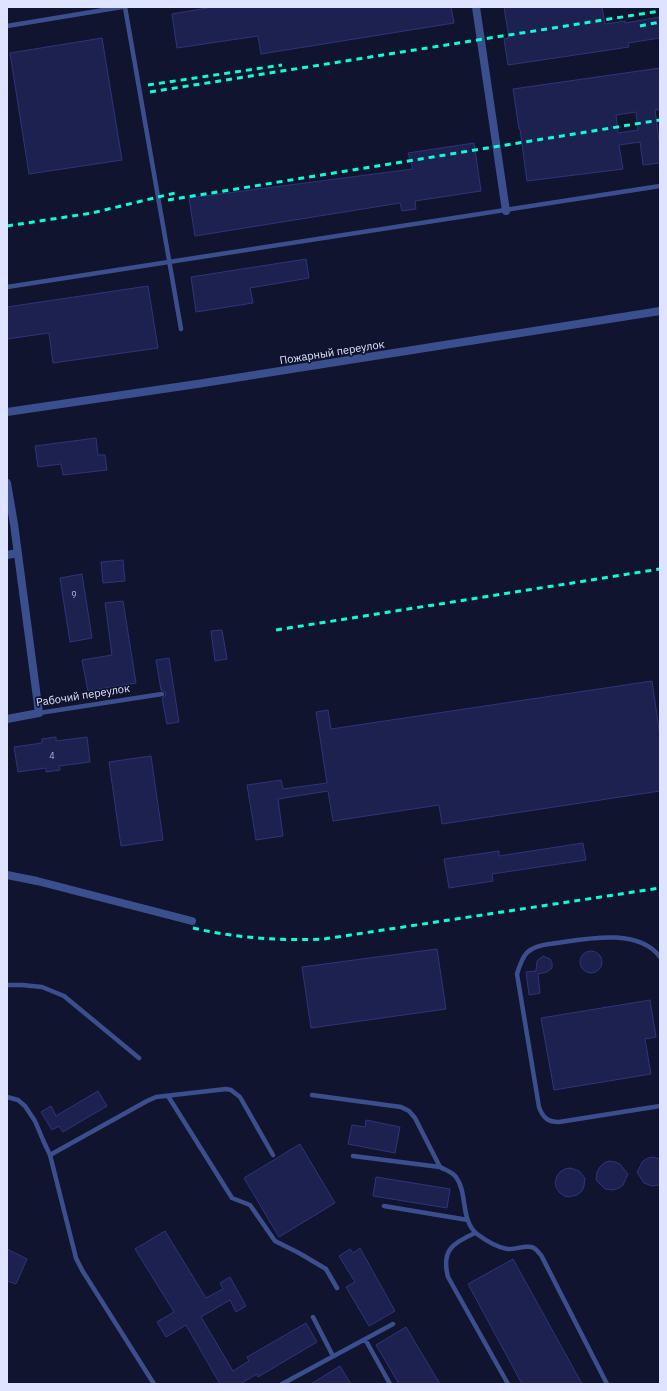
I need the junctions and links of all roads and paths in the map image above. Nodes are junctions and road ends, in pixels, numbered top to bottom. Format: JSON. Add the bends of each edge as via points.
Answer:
{"nodes":[{"id":1,"x":124,"y":7,"type":"edge"},
{"id":2,"x":476,"y":7,"type":"edge"},
{"id":3,"x":7,"y":26,"type":"edge"},
{"id":4,"x":660,"y":186,"type":"edge"},
{"id":5,"x":506,"y":211,"type":"junction"},
{"id":6,"x":169,"y":262,"type":"junction"},
{"id":7,"x":7,"y":287,"type":"edge"},
{"id":8,"x":660,"y":312,"type":"edge"},
{"id":9,"x":181,"y":329,"type":"dead end"},
{"id":10,"x":7,"y":412,"type":"edge"},
{"id":11,"x":7,"y":483,"type":"edge"},
{"id":12,"x":10,"y":524,"type":"edge"},
{"id":13,"x":18,"y":553,"type":"junction"},
{"id":14,"x":7,"y":555,"type":"edge"},
{"id":15,"x":162,"y":694,"type":"dead end"},
{"id":16,"x":39,"y":713,"type":"junction"},
{"id":17,"x":7,"y":719,"type":"edge"},
{"id":18,"x":7,"y":875,"type":"edge"},
{"id":19,"x":192,"y":921,"type":"dead end"},
{"id":20,"x":660,"y":958,"type":"edge"},
{"id":21,"x":7,"y":985,"type":"edge"},
{"id":22,"x":139,"y":1058,"type":"dead end"},
{"id":23,"x":312,"y":1095,"type":"dead end"},
{"id":24,"x":168,"y":1096,"type":"junction"},
{"id":25,"x":7,"y":1097,"type":"edge"},
{"id":26,"x":660,"y":1106,"type":"edge"},
{"id":27,"x":273,"y":1155,"type":"dead end"},
{"id":28,"x":50,"y":1156,"type":"junction"},
{"id":29,"x":353,"y":1156,"type":"dead end"},
{"id":30,"x":440,"y":1167,"type":"junction"},
{"id":31,"x":384,"y":1206,"type":"dead end"},
{"id":32,"x":468,"y":1220,"type":"junction"},
{"id":33,"x":475,"y":1233,"type":"junction"},
{"id":34,"x":337,"y":1288,"type":"dead end"},
{"id":35,"x":313,"y":1317,"type":"dead end"},
{"id":36,"x":393,"y":1324,"type":"dead end"},
{"id":37,"x":365,"y":1339,"type":"junction"},
{"id":38,"x":333,"y":1356,"type":"junction"},
{"id":39,"x":154,"y":1384,"type":"edge"},
{"id":40,"x":282,"y":1384,"type":"edge"},
{"id":41,"x":390,"y":1384,"type":"edge"},
{"id":42,"x":508,"y":1384,"type":"edge"},
{"id":43,"x":607,"y":1384,"type":"edge"}],
"edges":[{"from":1,"to":3,"type":"lane"},
{"from":1,"to":6,"type":"lane"},
{"from":2,"to":5,"type":"street"},
{"from":4,"to":5,"type":"lane"},
{"from":5,"to":6,"type":"lane"},
{"from":6,"to":7,"type":"lane"},
{"from":6,"to":9,"type":"lane"},
{"from":8,"to":10,"type":"street","name":"Пожарный переулок"},
{"from":11,"to":12,"type":"street"},
{"from":12,"to":13,"type":"street"},
{"from":13,"to":14,"type":"street"},
{"from":13,"to":16,"type":"street"},
{"from":15,"to":16,"type":"lane","name":"Рабочий переулок"},
{"from":16,"to":17,"type":"street","name":"Рабочий переулок"},
{"from":18,"to":19,"type":"street"},
{"from":20,"to":26,"type":"lane","via":[[642,943],[621,937],[610,937],[539,945],[527,952],[517,974],[539,1108],[546,1119],[560,1122]]},
{"from":21,"to":22,"type":"lane","via":[[42,987],[64,996]]},
{"from":23,"to":30,"type":"lane","via":[[401,1107],[409,1111]]},
{"from":24,"to":27,"type":"lane","via":[[231,1090],[240,1097]]},
{"from":24,"to":28,"type":"lane","via":[[147,1101]]},
{"from":24,"to":34,"type":"lane","via":[[232,1198],[250,1205],[275,1240],[326,1269]]},
{"from":25,"to":28,"type":"lane","via":[[18,1100],[25,1106],[35,1121]]},
{"from":28,"to":39,"type":"lane","via":[[76,1258]]},
{"from":29,"to":30,"type":"lane"},
{"from":30,"to":32,"type":"lane","via":[[456,1176]]},
{"from":31,"to":32,"type":"lane"},
{"from":32,"to":33,"type":"lane"},
{"from":33,"to":42,"type":"lane","via":[[452,1246],[448,1252],[446,1269],[448,1277]]},
{"from":33,"to":43,"type":"lane","via":[[506,1249],[534,1248]]},
{"from":35,"to":38,"type":"lane"},
{"from":36,"to":37,"type":"lane"},
{"from":37,"to":38,"type":"lane"},
{"from":37,"to":41,"type":"lane"},
{"from":38,"to":40,"type":"lane"}]}
